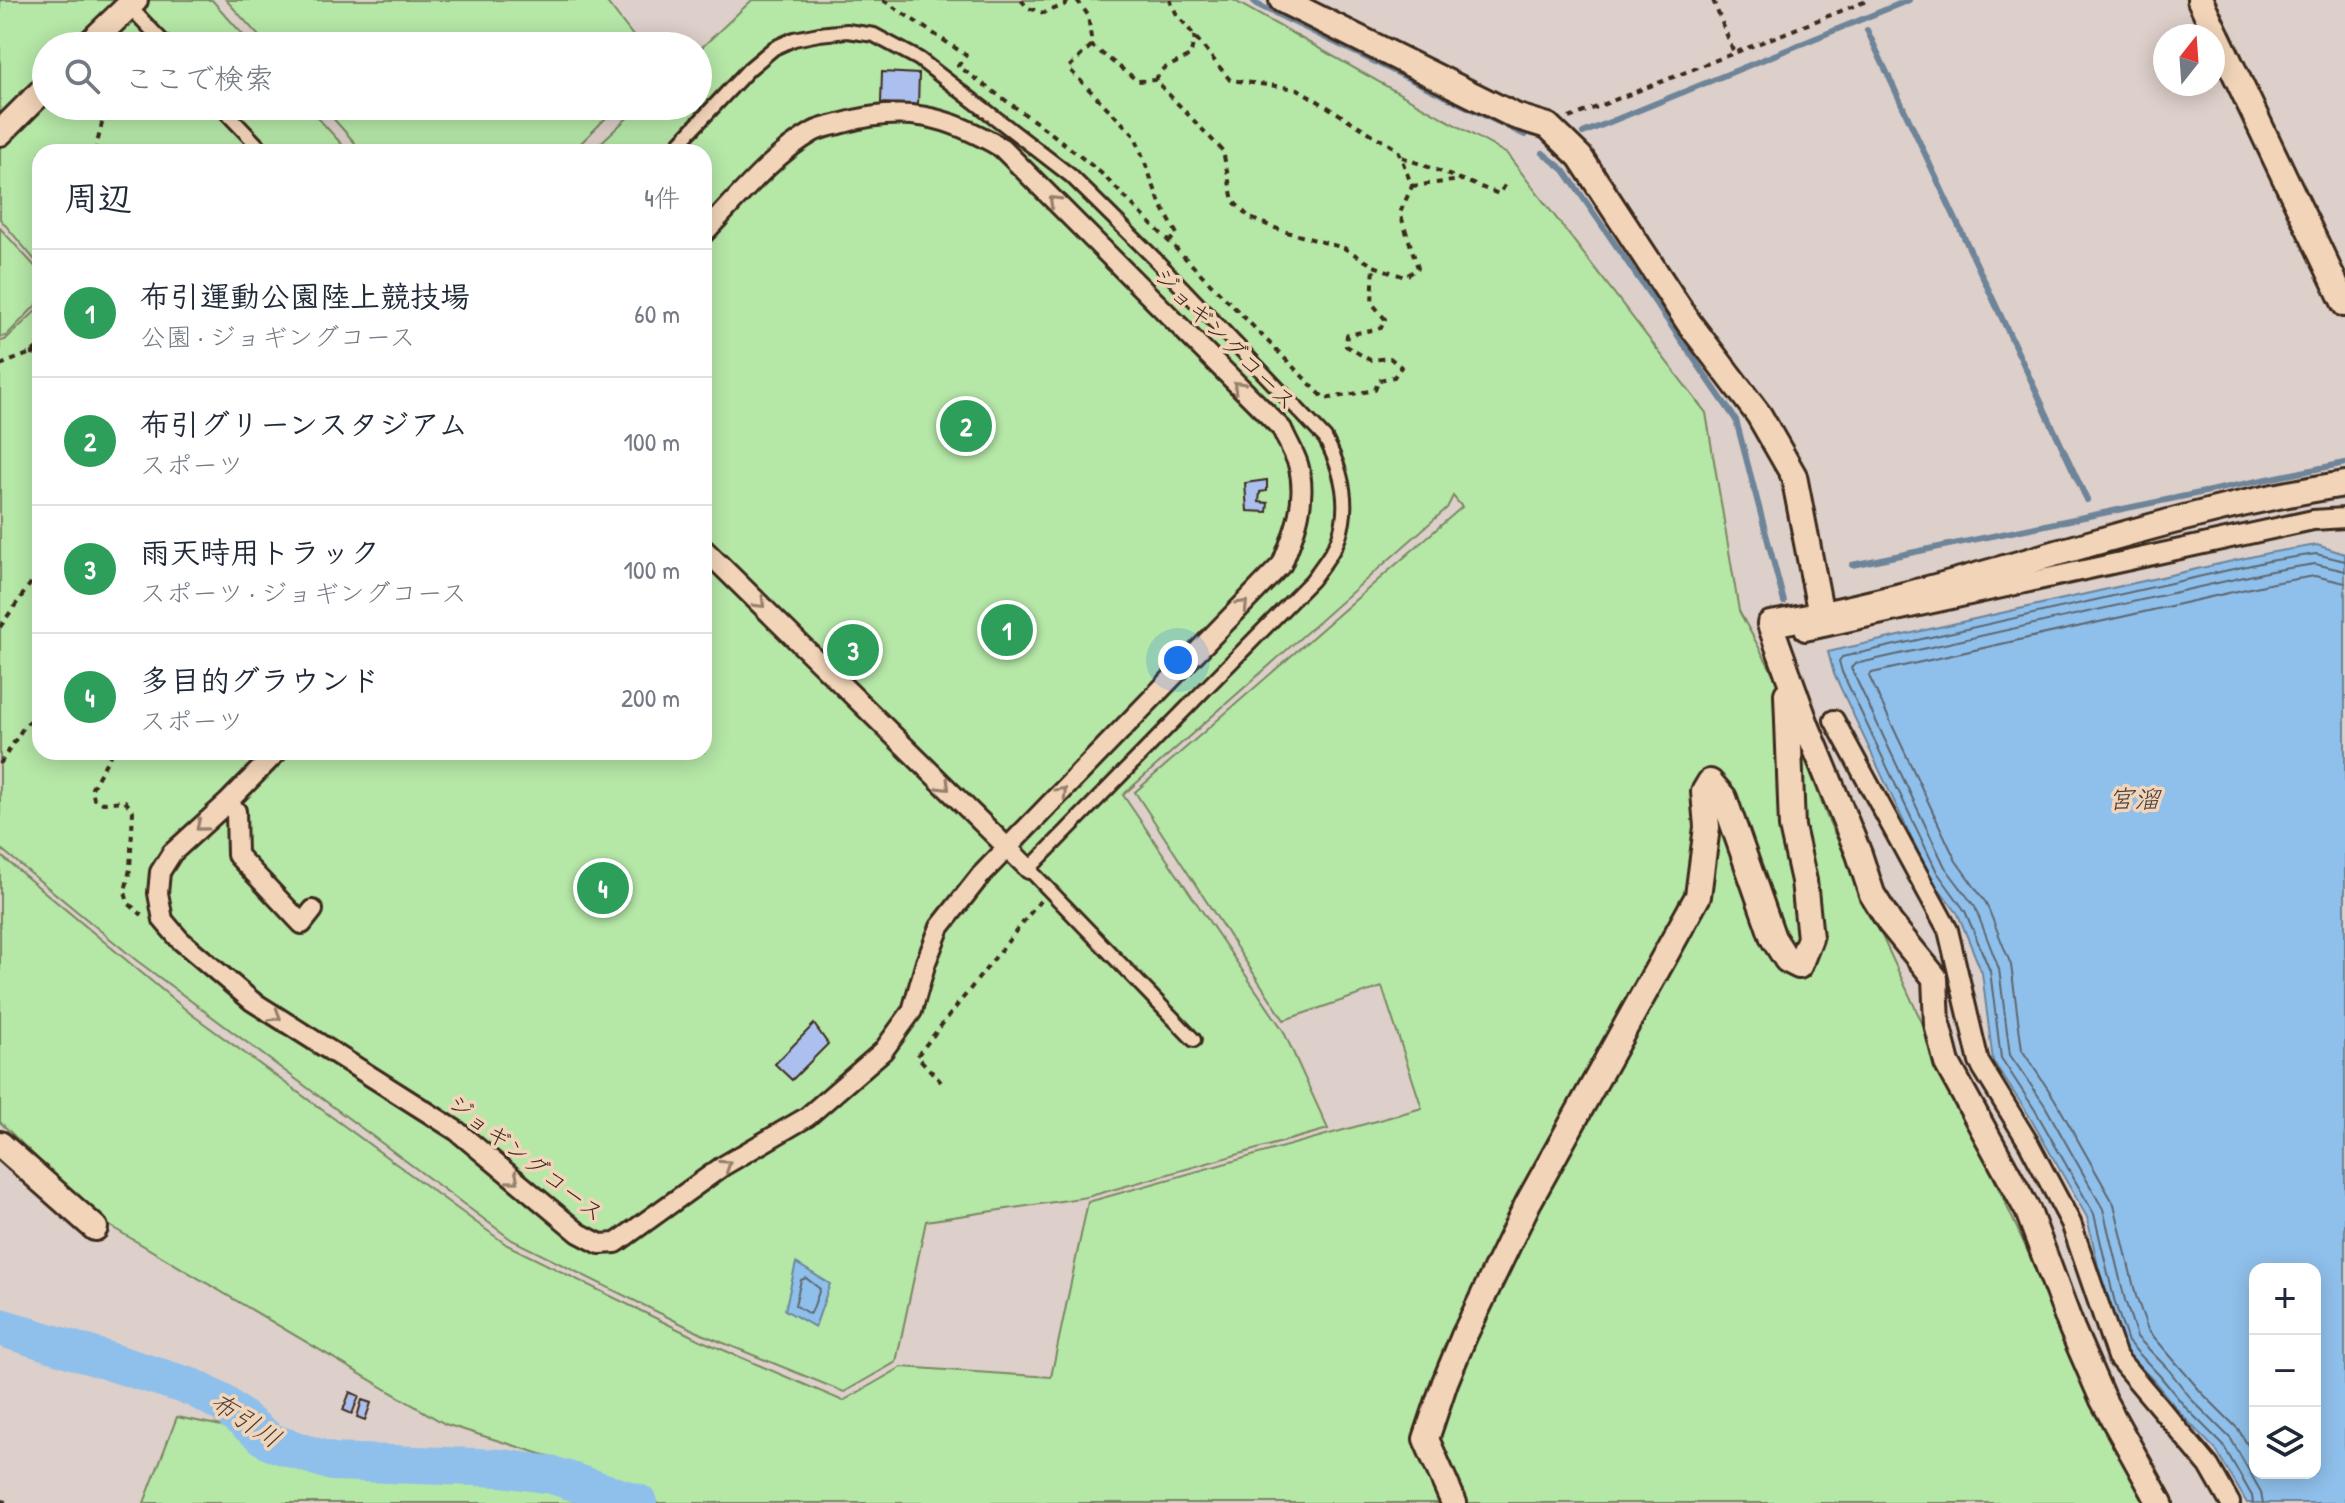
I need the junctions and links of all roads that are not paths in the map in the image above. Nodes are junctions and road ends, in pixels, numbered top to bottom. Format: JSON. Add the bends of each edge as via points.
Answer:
{"nodes":[{"id":1,"x":1282,"y":0,"type":"edge"},
{"id":2,"x":2200,"y":0,"type":"edge"},
{"id":3,"x":129,"y":2,"type":"edge"},
{"id":4,"x":100,"y":32,"type":"edge"},
{"id":5,"x":155,"y":32,"type":"edge"},
{"id":6,"x":32,"y":101,"type":"edge"},
{"id":7,"x":712,"y":108,"type":"edge"},
{"id":8,"x":233,"y":120,"type":"edge"},
{"id":9,"x":701,"y":120,"type":"edge"},
{"id":10,"x":0,"y":133,"type":"edge"},
{"id":11,"x":256,"y":144,"type":"edge"},
{"id":12,"x":679,"y":144,"type":"edge"},
{"id":13,"x":712,"y":225,"type":"edge"},
{"id":14,"x":2345,"y":304,"type":"edge"},
{"id":15,"x":2345,"y":484,"type":"edge"},
{"id":16,"x":2345,"y":518,"type":"edge"},
{"id":17,"x":712,"y":557,"type":"edge"},
{"id":18,"x":1813,"y":623,"type":"junction"},
{"id":19,"x":1786,"y":663,"type":"junction"},
{"id":20,"x":1834,"y":720,"type":"dead end"},
{"id":21,"x":269,"y":760,"type":"edge"},
{"id":22,"x":227,"y":803,"type":"junction"},
{"id":23,"x":1008,"y":848,"type":"junction"},
{"id":24,"x":1029,"y":869,"type":"junction"},
{"id":25,"x":313,"y":910,"type":"dead end"},
{"id":26,"x":1194,"y":1040,"type":"dead end"},
{"id":27,"x":0,"y":1144,"type":"edge"},
{"id":28,"x":95,"y":1228,"type":"dead end"},
{"id":29,"x":1454,"y":1503,"type":"edge"},
{"id":30,"x":2160,"y":1503,"type":"edge"},
{"id":31,"x":2230,"y":1503,"type":"edge"}],
"edges":[{"from":1,"to":18,"type":"street","via":[[1515,116],[1548,126],[1580,157],[1689,323],[1759,415],[1794,476]]},
{"from":2,"to":14,"type":"street"},
{"from":3,"to":4,"type":"street"},
{"from":3,"to":5,"type":"lane"},
{"from":6,"to":10,"type":"street"},
{"from":7,"to":24,"type":"lane","via":[[749,69],[794,39],[847,31],[874,35],[919,59],[1071,176],[1315,427],[1339,466],[1345,502],[1339,537],[1312,580]]},
{"from":8,"to":11,"type":"lane"},
{"from":9,"to":12,"type":"lane"},
{"from":23,"to":13,"type":"street","name":"ジョギングコース","one_way":true,"via":[[1282,564],[1302,496],[1298,464],[1282,429],[1002,148],[950,121],[914,114],[867,116],[815,131],[773,162]]},
{"from":15,"to":18,"type":"street","via":[[2281,494]]},
{"from":16,"to":18,"type":"street","via":[[2313,520]]},
{"from":17,"to":23,"type":"street","one_way":true},
{"from":18,"to":19,"type":"street","via":[[1770,624]]},
{"from":19,"to":29,"type":"street","via":[[1792,827],[1810,938],[1799,966],[1787,960],[1773,938],[1724,798],[1710,782],[1704,792],[1707,827],[1698,896],[1528,1203],[1445,1382],[1426,1439]]},
{"from":19,"to":30,"type":"street","via":[[1872,894],[1935,978],[1937,1024],[1947,1063],[2028,1211],[2103,1400]]},
{"from":20,"to":31,"type":"street","via":[[1948,930],[1979,1062],[2071,1223],[2117,1357],[2209,1466]]},
{"from":21,"to":22,"type":"street"},
{"from":22,"to":23,"type":"street","name":"ジョギングコース","one_way":true,"via":[[179,844],[160,872],[163,920],[252,1001],[457,1131],[579,1233],[600,1244],[616,1243],[723,1166],[807,1117],[883,1051],[912,1011],[940,927]]},
{"from":22,"to":25,"type":"street","via":[[236,811],[237,855],[302,924]]},
{"from":23,"to":24,"type":"street"},
{"from":24,"to":26,"type":"lane"},
{"from":27,"to":28,"type":"street"}]}
